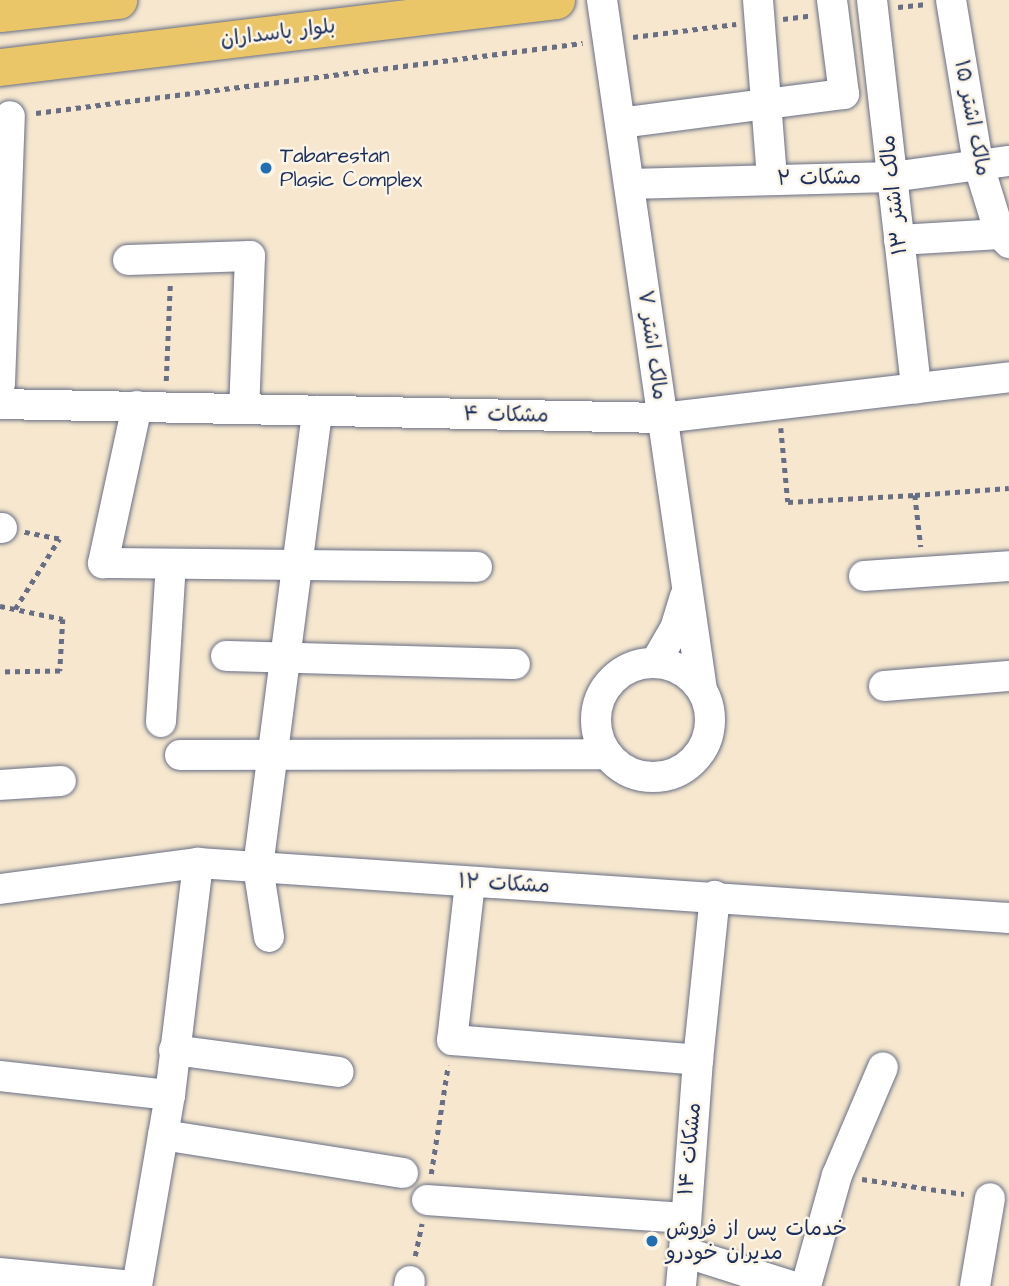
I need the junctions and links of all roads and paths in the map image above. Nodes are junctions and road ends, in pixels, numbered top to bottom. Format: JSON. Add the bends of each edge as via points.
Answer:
{"nodes":[{"id":1,"x":118,"y":0,"type":"edge"},
{"id":2,"x":556,"y":0,"type":"edge"},
{"id":3,"x":602,"y":0,"type":"edge"},
{"id":4,"x":951,"y":1,"type":"edge"},
{"id":5,"x":873,"y":5,"type":"edge"},
{"id":6,"x":833,"y":7,"type":"edge"},
{"id":7,"x":758,"y":11,"type":"edge"},
{"id":8,"x":0,"y":13,"type":"edge"},
{"id":9,"x":608,"y":40,"type":"junction"},
{"id":10,"x":0,"y":67,"type":"edge"},
{"id":11,"x":764,"y":102,"type":"junction"},
{"id":12,"x":10,"y":116,"type":"joint"},
{"id":13,"x":620,"y":123,"type":"junction"},
{"id":14,"x":1009,"y":161,"type":"edge"},
{"id":15,"x":978,"y":163,"type":"junction"},
{"id":16,"x":892,"y":177,"type":"junction"},
{"id":17,"x":772,"y":179,"type":"junction"},
{"id":18,"x":629,"y":184,"type":"junction"},
{"id":19,"x":1004,"y":239,"type":"edge"},
{"id":20,"x":899,"y":240,"type":"junction"},
{"id":21,"x":171,"y":259,"type":"junction"},
{"id":22,"x":128,"y":260,"type":"dead end"},
{"id":23,"x":1009,"y":377,"type":"edge"},
{"id":24,"x":0,"y":384,"type":"edge"},
{"id":25,"x":916,"y":389,"type":"junction"},
{"id":26,"x":0,"y":404,"type":"edge"},
{"id":27,"x":779,"y":405,"type":"junction"},
{"id":28,"x":151,"y":406,"type":"junction"},
{"id":29,"x":244,"y":409,"type":"junction"},
{"id":30,"x":317,"y":411,"type":"junction"},
{"id":31,"x":662,"y":418,"type":"junction"},
{"id":32,"x":1009,"y":488,"type":"edge"},
{"id":33,"x":915,"y":495,"type":"junction"},
{"id":34,"x":1,"y":528,"type":"edge"},
{"id":35,"x":171,"y":564,"type":"junction"},
{"id":36,"x":298,"y":565,"type":"junction"},
{"id":37,"x":1009,"y":566,"type":"edge"},
{"id":38,"x":477,"y":567,"type":"dead end"},
{"id":39,"x":924,"y":572,"type":"junction"},
{"id":40,"x":864,"y":576,"type":"dead end"},
{"id":41,"x":685,"y":596,"type":"junction"},
{"id":42,"x":0,"y":606,"type":"edge"},
{"id":43,"x":15,"y":609,"type":"junction"},
{"id":44,"x":226,"y":656,"type":"dead end"},
{"id":45,"x":287,"y":659,"type":"junction"},
{"id":46,"x":655,"y":663,"type":"junction"},
{"id":47,"x":515,"y":664,"type":"dead end"},
{"id":48,"x":0,"y":672,"type":"edge"},
{"id":49,"x":1009,"y":676,"type":"edge"},
{"id":50,"x":884,"y":686,"type":"dead end"},
{"id":51,"x":702,"y":690,"type":"junction"},
{"id":52,"x":161,"y":722,"type":"dead end"},
{"id":53,"x":606,"y":754,"type":"junction"},
{"id":54,"x":180,"y":755,"type":"dead end"},
{"id":55,"x":276,"y":756,"type":"junction"},
{"id":56,"x":61,"y":781,"type":"dead end"},
{"id":57,"x":0,"y":785,"type":"edge"},
{"id":58,"x":198,"y":863,"type":"junction"},
{"id":59,"x":258,"y":867,"type":"junction"},
{"id":60,"x":470,"y":883,"type":"junction"},
{"id":61,"x":0,"y":889,"type":"edge"},
{"id":62,"x":715,"y":896,"type":"junction"},
{"id":63,"x":1009,"y":918,"type":"edge"},
{"id":64,"x":269,"y":937,"type":"dead end"},
{"id":65,"x":452,"y":1040,"type":"junction"},
{"id":66,"x":174,"y":1050,"type":"junction"},
{"id":67,"x":698,"y":1060,"type":"junction"},
{"id":68,"x":883,"y":1067,"type":"dead end"},
{"id":69,"x":339,"y":1072,"type":"dead end"},
{"id":70,"x":0,"y":1076,"type":"edge"},
{"id":71,"x":170,"y":1095,"type":"junction"},
{"id":72,"x":163,"y":1135,"type":"junction"},
{"id":73,"x":403,"y":1173,"type":"dead end"},
{"id":74,"x":837,"y":1175,"type":"junction"},
{"id":75,"x":990,"y":1198,"type":"joint"},
{"id":76,"x":427,"y":1200,"type":"junction"},
{"id":77,"x":683,"y":1217,"type":"junction"},
{"id":78,"x":684,"y":1252,"type":"junction"},
{"id":79,"x":0,"y":1273,"type":"edge"},
{"id":80,"x":410,"y":1284,"type":"edge"},
{"id":81,"x":135,"y":1286,"type":"edge"},
{"id":82,"x":681,"y":1286,"type":"edge"},
{"id":83,"x":791,"y":1286,"type":"edge"},
{"id":84,"x":806,"y":1286,"type":"edge"},
{"id":85,"x":975,"y":1286,"type":"edge"}],
"edges":[{"from":1,"to":8,"type":"main road"},
{"from":2,"to":10,"type":"main road","name":"بلوار پاسداران"},
{"from":3,"to":9,"type":"street","name":"مالک اشتر ۷"},
{"from":4,"to":5,"type":"path"},
{"from":4,"to":15,"type":"street","name":"مالک اشتر ۱۵"},
{"from":5,"to":16,"type":"street","name":"مالک اشتر ۱۳"},
{"from":6,"to":7,"type":"path"},
{"from":6,"to":11,"type":"street","via":[[844,94]]},
{"from":7,"to":9,"type":"path"},
{"from":7,"to":11,"type":"street"},
{"from":9,"to":12,"type":"path"},
{"from":9,"to":13,"type":"street","name":"مالک اشتر ۷"},
{"from":11,"to":13,"type":"street"},
{"from":11,"to":17,"type":"street"},
{"from":12,"to":24,"type":"street"},
{"from":13,"to":18,"type":"street","name":"مالک اشتر ۷"},
{"from":14,"to":15,"type":"street","name":"مشکات ۲"},
{"from":15,"to":16,"type":"street","name":"مشکات ۲"},
{"from":15,"to":19,"type":"street","name":"مالک اشتر ۱۵"},
{"from":16,"to":17,"type":"street","name":"مشکات ۲"},
{"from":16,"to":20,"type":"street","name":"مالک اشتر ۱۳"},
{"from":17,"to":18,"type":"street","name":"مشکات ۲"},
{"from":18,"to":31,"type":"street","name":"مالک اشتر ۷"},
{"from":19,"to":20,"type":"street"},
{"from":20,"to":25,"type":"street","name":"مالک اشتر ۱۳"},
{"from":21,"to":22,"type":"street"},
{"from":21,"to":28,"type":"path"},
{"from":21,"to":29,"type":"street","via":[[250,257]]},
{"from":23,"to":25,"type":"street","name":"مشکات ۴"},
{"from":25,"to":27,"type":"street","name":"مشکات ۴"},
{"from":26,"to":28,"type":"street","name":"مشکات ۴"},
{"from":27,"to":31,"type":"street","name":"مشکات ۴"},
{"from":27,"to":33,"type":"path","via":[[788,502]]},
{"from":28,"to":29,"type":"street","name":"مشکات ۴"},
{"from":28,"to":35,"type":"street","via":[[103,564]]},
{"from":29,"to":30,"type":"street","name":"مشکات ۴"},
{"from":30,"to":31,"type":"street","name":"مشکات ۴"},
{"from":30,"to":36,"type":"street"},
{"from":31,"to":41,"type":"street","name":"مالک اشتر ۷"},
{"from":32,"to":33,"type":"path"},
{"from":33,"to":39,"type":"path"},
{"from":34,"to":43,"type":"path","via":[[59,539]]},
{"from":35,"to":36,"type":"street"},
{"from":35,"to":52,"type":"street"},
{"from":36,"to":38,"type":"street"},
{"from":36,"to":45,"type":"street"},
{"from":37,"to":39,"type":"street"},
{"from":39,"to":40,"type":"street"},
{"from":41,"to":46,"type":"street","via":[[675,629]]},
{"from":41,"to":51,"type":"street","name":"مالک اشتر ۷"},
{"from":42,"to":43,"type":"path"},
{"from":43,"to":48,"type":"path","via":[[63,619],[60,671]]},
{"from":44,"to":45,"type":"street"},
{"from":45,"to":47,"type":"street"},
{"from":45,"to":55,"type":"street"},
{"from":46,"to":51,"type":"street","via":[[682,671]]},
{"from":46,"to":53,"type":"street","via":[[635,665],[604,688],[594,724]]},
{"from":49,"to":50,"type":"street"},
{"from":51,"to":53,"type":"street","via":[[709,708],[705,745],[679,771],[643,777],[625,771]]},
{"from":53,"to":55,"type":"street"},
{"from":54,"to":55,"type":"street"},
{"from":55,"to":59,"type":"street"},
{"from":56,"to":57,"type":"street"},
{"from":58,"to":59,"type":"street","name":"مشکات ۱۲"},
{"from":58,"to":61,"type":"street","name":"مشکات ۱۲"},
{"from":58,"to":66,"type":"street"},
{"from":59,"to":60,"type":"street","name":"مشکات ۱۲"},
{"from":59,"to":64,"type":"street"},
{"from":60,"to":62,"type":"street","name":"مشکات ۱۲"},
{"from":60,"to":65,"type":"street"},
{"from":62,"to":63,"type":"street","name":"مشکات ۱۲"},
{"from":62,"to":67,"type":"street","name":"مشکات ۱۴"},
{"from":65,"to":67,"type":"street"},
{"from":65,"to":76,"type":"path"},
{"from":66,"to":69,"type":"street"},
{"from":66,"to":71,"type":"street"},
{"from":67,"to":77,"type":"street","name":"مشکات ۱۴"},
{"from":68,"to":74,"type":"street"},
{"from":70,"to":71,"type":"street"},
{"from":71,"to":72,"type":"street"},
{"from":72,"to":73,"type":"street"},
{"from":72,"to":81,"type":"street"},
{"from":74,"to":75,"type":"path"},
{"from":74,"to":84,"type":"street"},
{"from":75,"to":85,"type":"street"},
{"from":76,"to":77,"type":"street"},
{"from":76,"to":80,"type":"path"},
{"from":77,"to":78,"type":"street","name":"مشکات ۱۴"},
{"from":78,"to":82,"type":"street","name":"مشکات ۱۴"},
{"from":78,"to":83,"type":"street"},
{"from":79,"to":81,"type":"street"}]}
